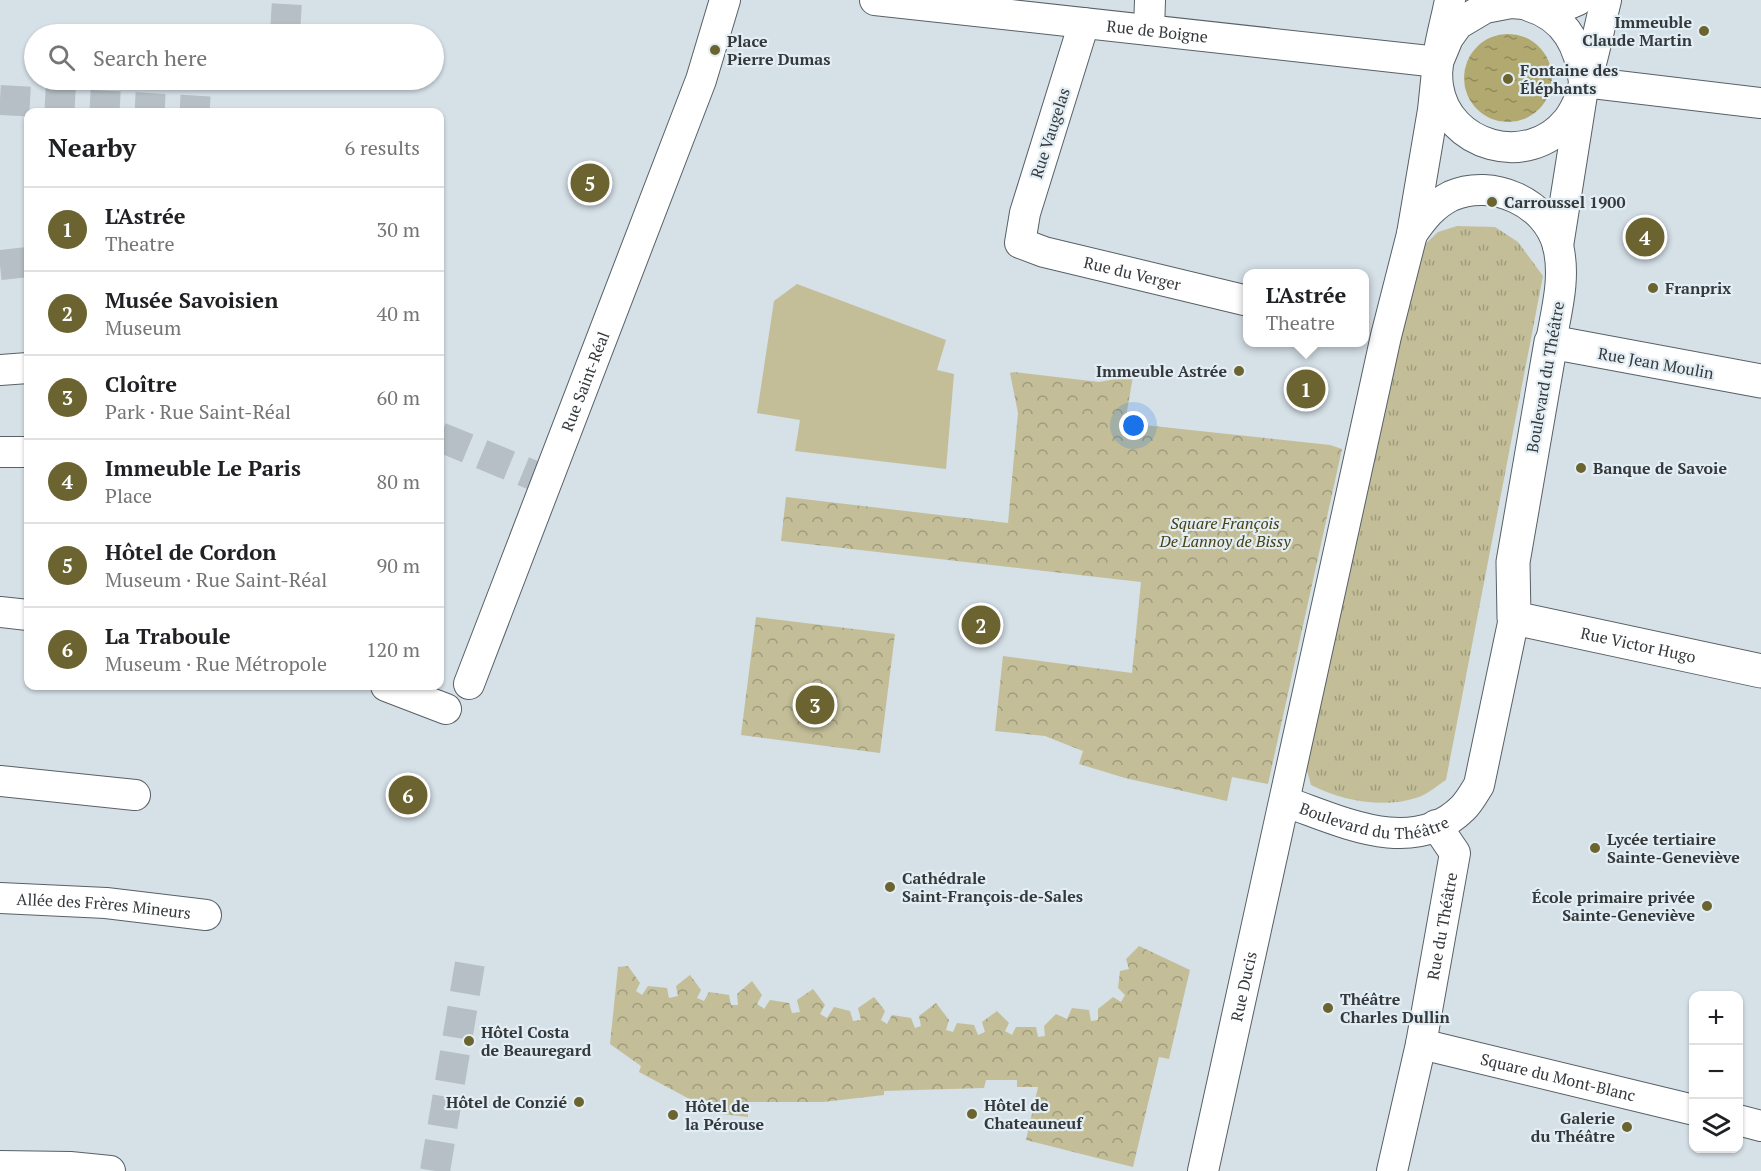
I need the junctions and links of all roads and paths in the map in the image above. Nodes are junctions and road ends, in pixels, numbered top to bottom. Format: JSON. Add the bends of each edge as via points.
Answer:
{"nodes":[{"id":1,"x":726,"y":0,"type":"edge"},
{"id":2,"x":875,"y":0,"type":"edge"},
{"id":3,"x":1150,"y":0,"type":"edge"},
{"id":4,"x":1450,"y":0,"type":"edge"},
{"id":5,"x":1578,"y":0,"type":"edge"},
{"id":6,"x":1606,"y":0,"type":"edge"},
{"id":7,"x":1525,"y":2,"type":"edge"},
{"id":8,"x":1084,"y":23,"type":"junction"},
{"id":9,"x":1149,"y":30,"type":"junction"},
{"id":10,"x":1438,"y":62,"type":"junction"},
{"id":11,"x":1584,"y":82,"type":"junction"},
{"id":12,"x":1761,"y":103,"type":"edge"},
{"id":13,"x":1499,"y":148,"type":"junction"},
{"id":14,"x":1490,"y":190,"type":"junction"},
{"id":15,"x":1412,"y":234,"type":"junction"},
{"id":16,"x":1020,"y":243,"type":"joint"},
{"id":17,"x":1558,"y":246,"type":"junction"},
{"id":18,"x":1243,"y":301,"type":"edge"},
{"id":19,"x":1376,"y":333,"type":"edge"},
{"id":20,"x":1551,"y":342,"type":"junction"},
{"id":21,"x":24,"y":368,"type":"edge"},
{"id":22,"x":0,"y":370,"type":"edge"},
{"id":23,"x":1761,"y":381,"type":"edge"},
{"id":24,"x":0,"y":612,"type":"edge"},
{"id":25,"x":24,"y":615,"type":"edge"},
{"id":26,"x":1514,"y":618,"type":"junction"},
{"id":27,"x":1761,"y":671,"type":"edge"},
{"id":28,"x":469,"y":684,"type":"dead end"},
{"id":29,"x":396,"y":690,"type":"edge"},
{"id":30,"x":446,"y":709,"type":"dead end"},
{"id":31,"x":0,"y":781,"type":"edge"},
{"id":32,"x":135,"y":795,"type":"dead end"},
{"id":33,"x":1286,"y":802,"type":"junction"},
{"id":34,"x":1436,"y":825,"type":"junction"},
{"id":35,"x":0,"y":898,"type":"edge"},
{"id":36,"x":206,"y":915,"type":"dead end"},
{"id":37,"x":1421,"y":1044,"type":"junction"},
{"id":38,"x":1689,"y":1109,"type":"edge"},
{"id":39,"x":1743,"y":1121,"type":"edge"},
{"id":40,"x":1761,"y":1125,"type":"edge"},
{"id":41,"x":0,"y":1166,"type":"edge"},
{"id":42,"x":110,"y":1171,"type":"edge"},
{"id":43,"x":1203,"y":1171,"type":"edge"},
{"id":44,"x":1392,"y":1171,"type":"edge"}],
"edges":[{"from":1,"to":28,"type":"street","name":"Rue Saint-Réal","via":[[701,80]]},
{"from":2,"to":8,"type":"street","name":"Rue de Boigne"},
{"from":3,"to":9,"type":"street"},
{"from":4,"to":10,"type":"street"},
{"from":5,"to":7,"type":"street","via":[[1562,7]]},
{"from":6,"to":11,"type":"street"},
{"from":7,"to":10,"type":"street","via":[[1497,4],[1473,13],[1458,24]]},
{"from":7,"to":11,"type":"street","via":[[1554,18],[1571,37],[1581,60]]},
{"from":8,"to":9,"type":"street","name":"Rue de Boigne"},
{"from":8,"to":16,"type":"street","name":"Rue Vaugelas","via":[[1024,213]]},
{"from":9,"to":10,"type":"street","name":"Rue de Boigne"},
{"from":10,"to":13,"type":"street","via":[[1444,108],[1458,126],[1477,140]]},
{"from":10,"to":15,"type":"street","name":"Boulevard du Théâtre"},
{"from":11,"to":12,"type":"street"},
{"from":11,"to":13,"type":"street","via":[[1577,104],[1553,135],[1537,144]]},
{"from":11,"to":17,"type":"street","name":"Boulevard du Théâtre"},
{"from":13,"to":14,"type":"street"},
{"from":14,"to":15,"type":"street","name":"Boulevard du Théâtre","via":[[1472,190],[1444,200]]},
{"from":14,"to":17,"type":"street","name":"Boulevard du Théâtre","via":[[1513,195],[1532,207],[1546,221]]},
{"from":15,"to":19,"type":"street","name":"Boulevard du Théâtre"},
{"from":16,"to":18,"type":"street","name":"Rue du Verger"},
{"from":17,"to":20,"type":"street","name":"Boulevard du Théâtre","via":[[1560,283]]},
{"from":19,"to":33,"type":"street","name":"Boulevard du Théâtre"},
{"from":20,"to":23,"type":"street","name":"Rue Jean Moulin"},
{"from":20,"to":26,"type":"street","name":"Boulevard du Théâtre","via":[[1513,562]]},
{"from":21,"to":22,"type":"street"},
{"from":24,"to":25,"type":"street"},
{"from":26,"to":27,"type":"street","name":"Rue Victor Hugo"},
{"from":26,"to":34,"type":"street","name":"Boulevard du Théâtre","via":[[1479,785],[1464,808]]},
{"from":29,"to":30,"type":"street"},
{"from":31,"to":32,"type":"street"},
{"from":33,"to":34,"type":"street","name":"Boulevard du Théâtre","via":[[1360,828],[1402,835]]},
{"from":33,"to":43,"type":"street","name":"Rue Ducis"},
{"from":34,"to":37,"type":"street","name":"Rue du Théâtre","via":[[1455,854]]},
{"from":35,"to":36,"type":"street","name":"Allée des Frères Mineurs","via":[[106,903]]},
{"from":37,"to":38,"type":"street","name":"Square du Mont-Blanc"},
{"from":37,"to":44,"type":"street","name":"Rue du Théâtre"},
{"from":39,"to":40,"type":"street"},
{"from":41,"to":42,"type":"street"}]}
